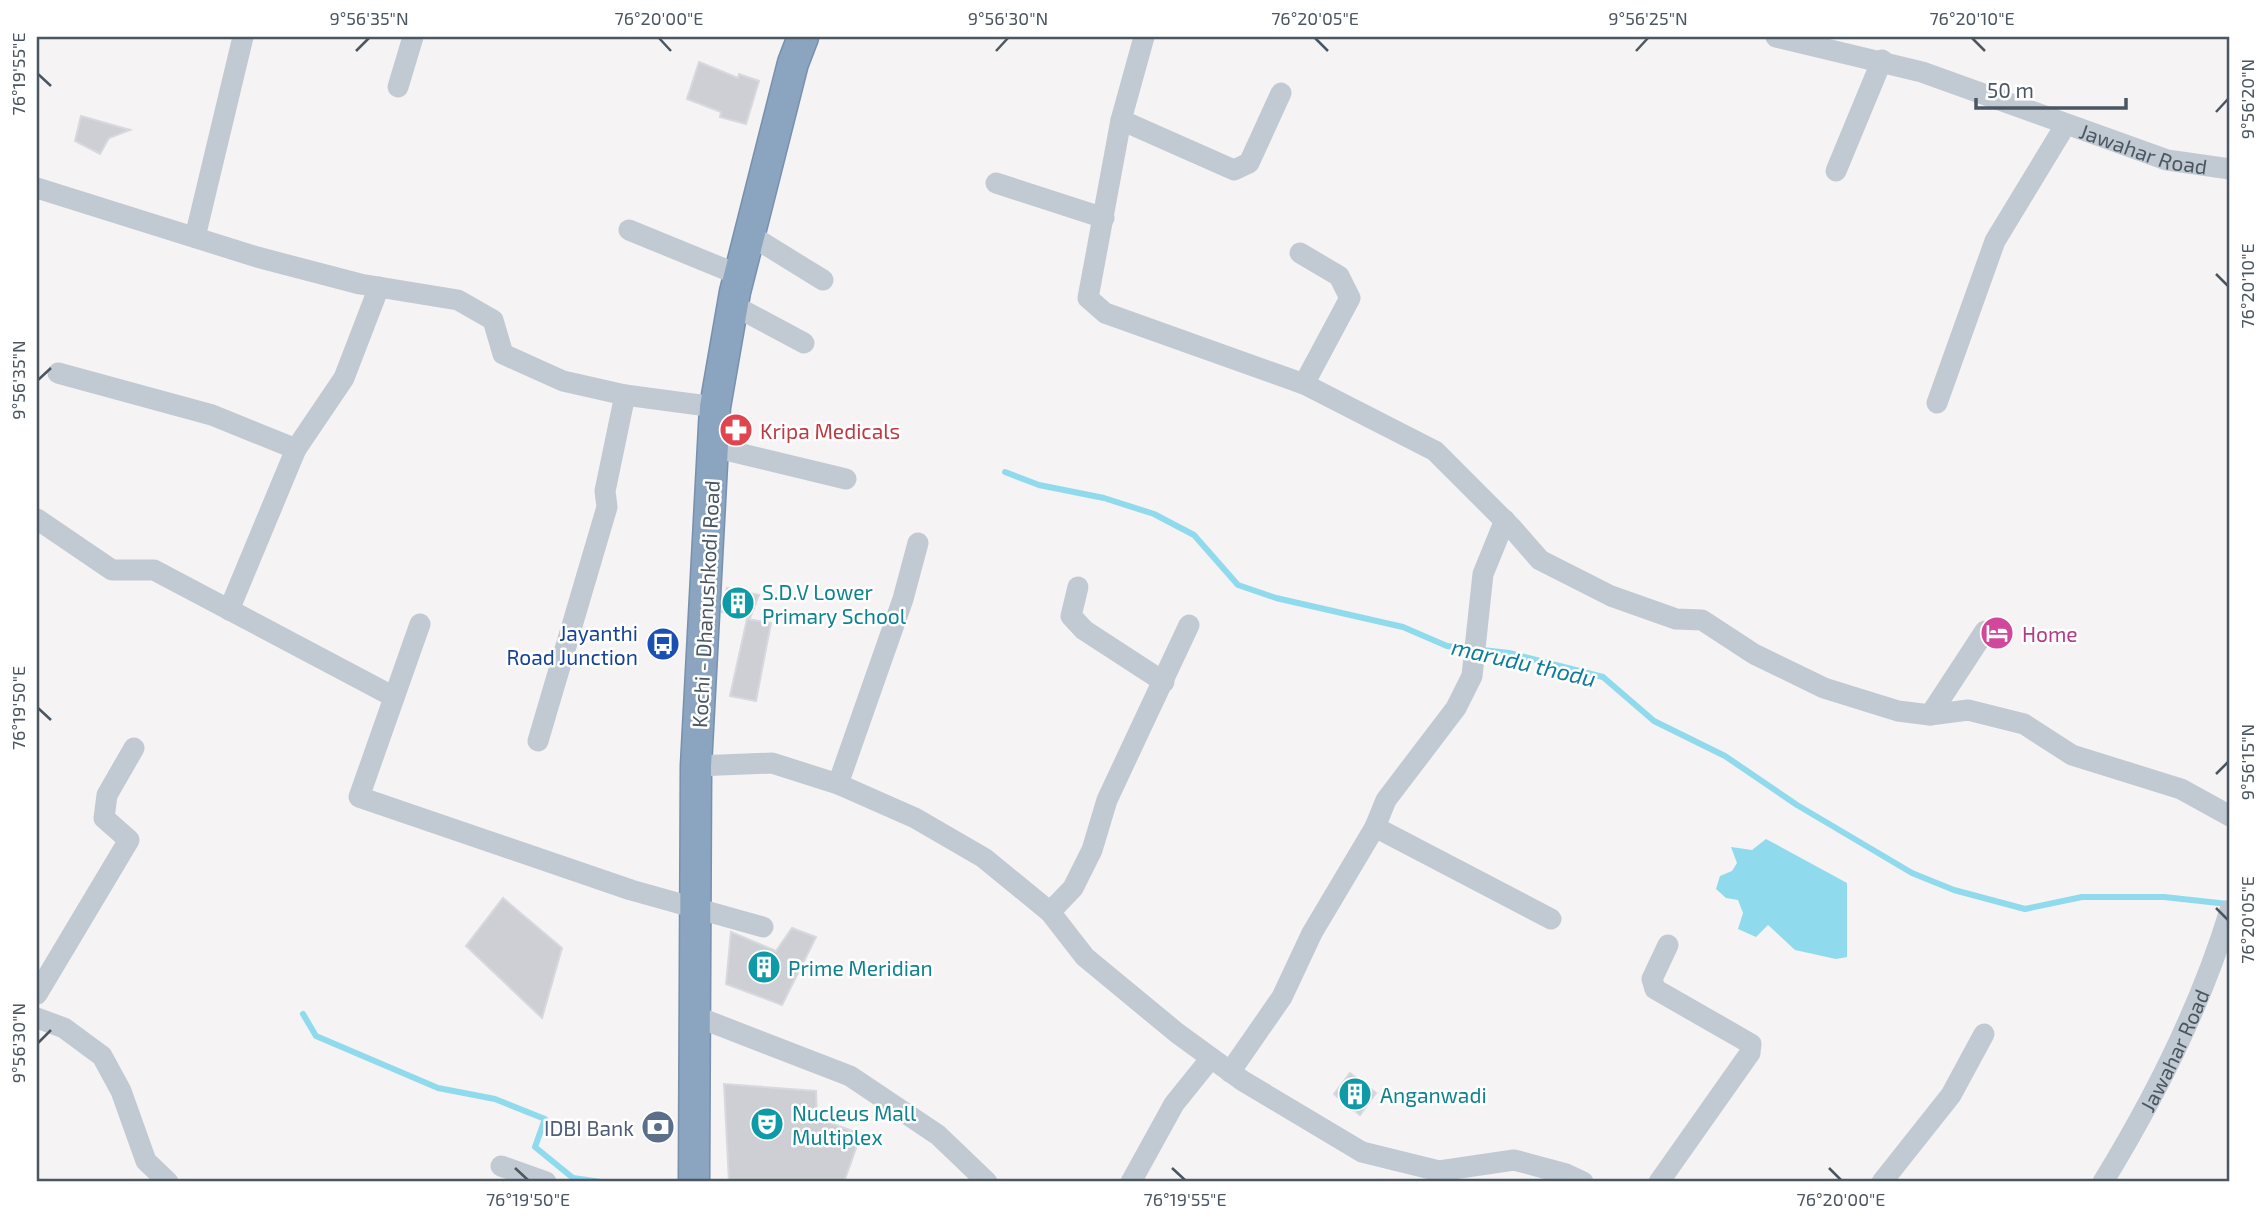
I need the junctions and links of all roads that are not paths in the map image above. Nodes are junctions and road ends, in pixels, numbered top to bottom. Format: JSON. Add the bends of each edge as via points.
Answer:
{"nodes":[{"id":1,"x":243,"y":37,"type":"edge"},
{"id":2,"x":413,"y":37,"type":"edge"},
{"id":3,"x":803,"y":37,"type":"edge"},
{"id":4,"x":1144,"y":37,"type":"edge"},
{"id":5,"x":1776,"y":37,"type":"edge"},
{"id":6,"x":1882,"y":60,"type":"junction"},
{"id":7,"x":398,"y":87,"type":"dead end"},
{"id":8,"x":1281,"y":93,"type":"dead end"},
{"id":9,"x":1121,"y":120,"type":"junction"},
{"id":10,"x":2066,"y":124,"type":"junction"},
{"id":11,"x":2230,"y":169,"type":"edge"},
{"id":12,"x":1836,"y":171,"type":"dead end"},
{"id":13,"x":996,"y":183,"type":"dead end"},
{"id":14,"x":37,"y":188,"type":"edge"},
{"id":15,"x":1104,"y":218,"type":"junction"},
{"id":16,"x":629,"y":230,"type":"dead end"},
{"id":17,"x":750,"y":235,"type":"junction"},
{"id":18,"x":195,"y":237,"type":"junction"},
{"id":19,"x":1300,"y":253,"type":"dead end"},
{"id":20,"x":739,"y":275,"type":"junction"},
{"id":21,"x":822,"y":280,"type":"dead end"},
{"id":22,"x":379,"y":287,"type":"junction"},
{"id":23,"x":733,"y":305,"type":"junction"},
{"id":24,"x":804,"y":343,"type":"dead end"},
{"id":25,"x":58,"y":373,"type":"dead end"},
{"id":26,"x":1304,"y":384,"type":"junction"},
{"id":27,"x":625,"y":395,"type":"junction"},
{"id":28,"x":1937,"y":402,"type":"dead end"},
{"id":29,"x":715,"y":407,"type":"junction"},
{"id":30,"x":713,"y":447,"type":"junction"},
{"id":31,"x":296,"y":449,"type":"junction"},
{"id":32,"x":846,"y":480,"type":"dead end"},
{"id":33,"x":37,"y":520,"type":"edge"},
{"id":34,"x":1505,"y":520,"type":"junction"},
{"id":35,"x":918,"y":543,"type":"dead end"},
{"id":36,"x":1078,"y":587,"type":"dead end"},
{"id":37,"x":229,"y":610,"type":"junction"},
{"id":38,"x":420,"y":624,"type":"dead end"},
{"id":39,"x":1189,"y":625,"type":"dead end"},
{"id":40,"x":1984,"y":631,"type":"dead end"},
{"id":41,"x":1164,"y":682,"type":"junction"},
{"id":42,"x":394,"y":697,"type":"junction"},
{"id":43,"x":1930,"y":715,"type":"junction"},
{"id":44,"x":538,"y":741,"type":"dead end"},
{"id":45,"x":134,"y":748,"type":"dead end"},
{"id":46,"x":696,"y":766,"type":"junction"},
{"id":47,"x":838,"y":784,"type":"junction"},
{"id":48,"x":2230,"y":816,"type":"edge"},
{"id":49,"x":1375,"y":827,"type":"junction"},
{"id":50,"x":695,"y":909,"type":"junction"},
{"id":51,"x":2230,"y":910,"type":"edge"},
{"id":52,"x":1050,"y":912,"type":"junction"},
{"id":53,"x":1551,"y":919,"type":"dead end"},
{"id":54,"x":763,"y":927,"type":"dead end"},
{"id":55,"x":1668,"y":945,"type":"dead end"},
{"id":56,"x":37,"y":995,"type":"edge"},
{"id":57,"x":695,"y":1017,"type":"junction"},
{"id":58,"x":37,"y":1018,"type":"edge"},
{"id":59,"x":1983,"y":1034,"type":"dead end"},
{"id":60,"x":1211,"y":1058,"type":"junction"},
{"id":61,"x":1230,"y":1072,"type":"junction"},
{"id":62,"x":501,"y":1167,"type":"dead end"},
{"id":63,"x":168,"y":1182,"type":"edge"},
{"id":64,"x":546,"y":1182,"type":"edge"},
{"id":65,"x":694,"y":1182,"type":"edge"},
{"id":66,"x":987,"y":1182,"type":"edge"},
{"id":67,"x":1131,"y":1182,"type":"edge"},
{"id":68,"x":1583,"y":1182,"type":"edge"},
{"id":69,"x":1659,"y":1182,"type":"edge"},
{"id":70,"x":1882,"y":1182,"type":"edge"},
{"id":71,"x":2104,"y":1182,"type":"edge"}],
"edges":[{"from":1,"to":18,"type":"street"},
{"from":2,"to":7,"type":"street"},
{"from":3,"to":17,"type":"highway","name":"Kochi - Dhanushkodi Road"},
{"from":4,"to":9,"type":"street"},
{"from":5,"to":6,"type":"street","name":"Jawahar Road"},
{"from":6,"to":10,"type":"street","name":"Jawahar Road"},
{"from":6,"to":12,"type":"street"},
{"from":8,"to":9,"type":"street","via":[[1249,163],[1234,170]]},
{"from":9,"to":15,"type":"street"},
{"from":10,"to":11,"type":"street","name":"Jawahar Road","via":[[2166,160]]},
{"from":10,"to":28,"type":"street","via":[[1995,241]]},
{"from":13,"to":15,"type":"street"},
{"from":14,"to":18,"type":"street"},
{"from":15,"to":26,"type":"street","via":[[1088,299],[1105,313]]},
{"from":16,"to":20,"type":"street"},
{"from":17,"to":20,"type":"highway","name":"Kochi - Dhanushkodi Road"},
{"from":17,"to":21,"type":"street"},
{"from":18,"to":22,"type":"street"},
{"from":19,"to":26,"type":"street","via":[[1339,276],[1350,298]]},
{"from":20,"to":23,"type":"highway","name":"Kochi - Dhanushkodi Road"},
{"from":22,"to":27,"type":"street","via":[[458,300],[493,320],[503,354],[563,382]]},
{"from":22,"to":31,"type":"street","via":[[344,379]]},
{"from":23,"to":24,"type":"street"},
{"from":23,"to":29,"type":"highway","name":"Kochi - Dhanushkodi Road"},
{"from":25,"to":31,"type":"street","via":[[212,415]]},
{"from":26,"to":34,"type":"street","via":[[1435,451]]},
{"from":27,"to":29,"type":"street"},
{"from":27,"to":44,"type":"street","via":[[605,491],[607,507]]},
{"from":29,"to":30,"type":"highway","name":"Kochi - Dhanushkodi Road"},
{"from":30,"to":32,"type":"street"},
{"from":30,"to":46,"type":"highway","name":"Kochi - Dhanushkodi Road"},
{"from":31,"to":37,"type":"street"},
{"from":33,"to":37,"type":"street","via":[[113,570],[154,570]]},
{"from":34,"to":43,"type":"street","via":[[1539,560],[1611,596],[1676,619],[1702,620],[1754,654],[1824,688],[1898,711]]},
{"from":34,"to":49,"type":"street","via":[[1483,574],[1472,676],[1456,708],[1386,800]]},
{"from":35,"to":47,"type":"street"},
{"from":36,"to":41,"type":"street","via":[[1071,616],[1084,630]]},
{"from":37,"to":42,"type":"street"},
{"from":38,"to":42,"type":"street"},
{"from":39,"to":41,"type":"street"},
{"from":40,"to":43,"type":"street"},
{"from":41,"to":52,"type":"street","via":[[1107,800],[1092,850],[1073,888]]},
{"from":42,"to":50,"type":"street","via":[[359,797]]},
{"from":43,"to":48,"type":"street","via":[[1968,710],[2024,724],[2072,755],[2181,789]]},
{"from":45,"to":56,"type":"street","via":[[107,795],[104,818],[129,840]]},
{"from":46,"to":47,"type":"street","via":[[772,763]]},
{"from":46,"to":50,"type":"highway","name":"Kochi - Dhanushkodi Road"},
{"from":47,"to":52,"type":"street","via":[[915,818],[984,858]]},
{"from":49,"to":53,"type":"street"},
{"from":49,"to":61,"type":"street","via":[[1312,933],[1282,997]]},
{"from":50,"to":54,"type":"street"},
{"from":50,"to":57,"type":"highway","name":"Kochi - Dhanushkodi Road"},
{"from":51,"to":71,"type":"street","name":"Jawahar Road","via":[[2189,1020]]},
{"from":52,"to":60,"type":"street","via":[[1085,957]]},
{"from":55,"to":69,"type":"street","via":[[1652,979],[1655,989],[1751,1044],[1750,1053]]},
{"from":57,"to":65,"type":"highway","name":"Kochi - Dhanushkodi Road"},
{"from":57,"to":66,"type":"street","via":[[850,1076],[937,1135]]},
{"from":58,"to":63,"type":"street","via":[[64,1028],[102,1056],[121,1091],[146,1161]]},
{"from":59,"to":70,"type":"street","via":[[1951,1095]]},
{"from":60,"to":61,"type":"street"},
{"from":60,"to":67,"type":"street","via":[[1174,1104]]},
{"from":61,"to":68,"type":"street","via":[[1362,1152],[1439,1171],[1514,1160]]},
{"from":62,"to":64,"type":"street"}]}
